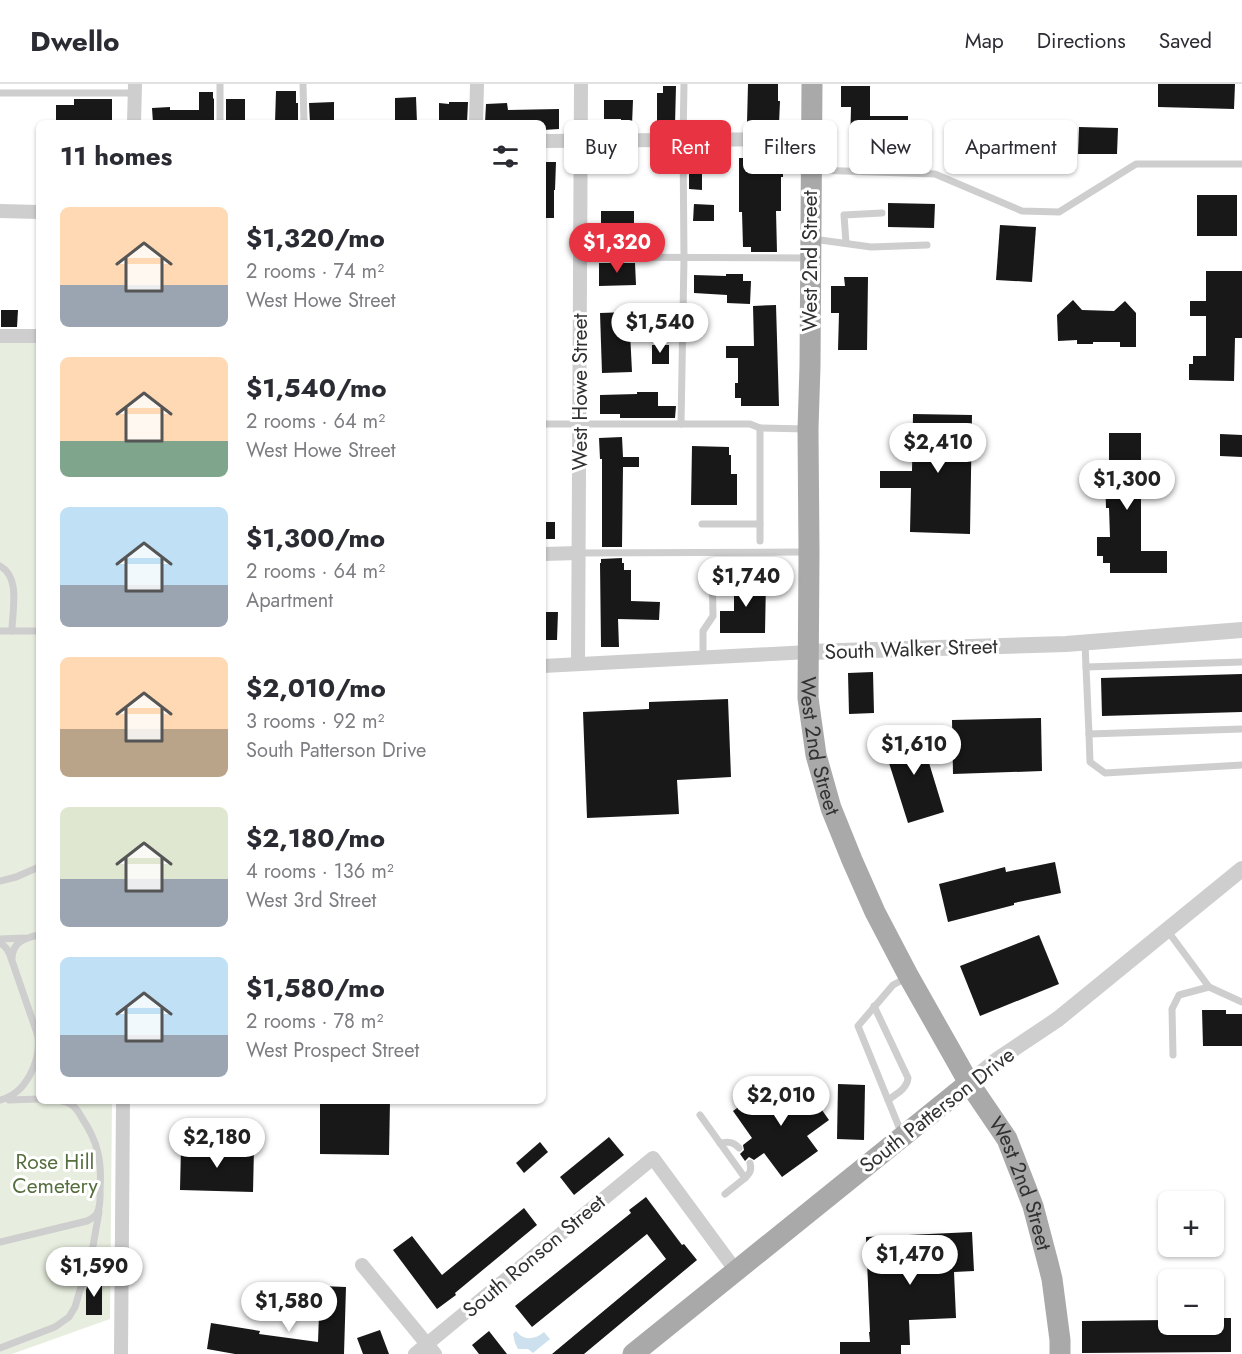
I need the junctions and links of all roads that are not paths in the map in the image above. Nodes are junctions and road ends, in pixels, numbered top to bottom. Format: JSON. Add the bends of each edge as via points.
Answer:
{"nodes":[{"id":1,"x":220,"y":84,"type":"edge"},
{"id":2,"x":303,"y":84,"type":"edge"},
{"id":3,"x":477,"y":84,"type":"edge"},
{"id":4,"x":581,"y":84,"type":"edge"},
{"id":5,"x":684,"y":84,"type":"edge"},
{"id":6,"x":812,"y":84,"type":"edge"},
{"id":7,"x":135,"y":88,"type":"edge"},
{"id":8,"x":0,"y":93,"type":"edge"},
{"id":9,"x":134,"y":120,"type":"edge"},
{"id":10,"x":220,"y":120,"type":"edge"},
{"id":11,"x":304,"y":120,"type":"edge"},
{"id":12,"x":476,"y":120,"type":"edge"},
{"id":13,"x":581,"y":120,"type":"edge"},
{"id":14,"x":683,"y":120,"type":"edge"},
{"id":15,"x":811,"y":120,"type":"edge"},
{"id":16,"x":546,"y":141,"type":"edge"},
{"id":17,"x":564,"y":141,"type":"edge"},
{"id":18,"x":1242,"y":164,"type":"edge"},
{"id":19,"x":837,"y":171,"type":"edge"},
{"id":20,"x":581,"y":174,"type":"edge"},
{"id":21,"x":683,"y":174,"type":"edge"},
{"id":22,"x":810,"y":174,"type":"edge"},
{"id":23,"x":0,"y":212,"type":"edge"},
{"id":24,"x":36,"y":212,"type":"edge"},
{"id":25,"x":882,"y":213,"type":"dead end"},
{"id":26,"x":846,"y":243,"type":"junction"},
{"id":27,"x":927,"y":245,"type":"dead end"},
{"id":28,"x":810,"y":248,"type":"junction"},
{"id":29,"x":580,"y":257,"type":"junction"},
{"id":30,"x":684,"y":258,"type":"junction"},
{"id":31,"x":0,"y":336,"type":"edge"},
{"id":32,"x":36,"y":336,"type":"edge"},
{"id":33,"x":546,"y":424,"type":"edge"},
{"id":34,"x":579,"y":424,"type":"junction"},
{"id":35,"x":681,"y":424,"type":"junction"},
{"id":36,"x":760,"y":428,"type":"junction"},
{"id":37,"x":808,"y":429,"type":"junction"},
{"id":38,"x":702,"y":524,"type":"dead end"},
{"id":39,"x":759,"y":524,"type":"junction"},
{"id":40,"x":760,"y":541,"type":"dead end"},
{"id":41,"x":809,"y":552,"type":"junction"},
{"id":42,"x":579,"y":553,"type":"junction"},
{"id":43,"x":546,"y":554,"type":"edge"},
{"id":44,"x":0,"y":566,"type":"edge"},
{"id":45,"x":712,"y":567,"type":"dead end"},
{"id":46,"x":1242,"y":630,"type":"edge"},
{"id":47,"x":0,"y":631,"type":"edge"},
{"id":48,"x":12,"y":631,"type":"junction"},
{"id":49,"x":36,"y":631,"type":"edge"},
{"id":50,"x":1084,"y":643,"type":"junction"},
{"id":51,"x":809,"y":652,"type":"junction"},
{"id":52,"x":703,"y":657,"type":"junction"},
{"id":53,"x":1242,"y":662,"type":"edge"},
{"id":54,"x":578,"y":664,"type":"junction"},
{"id":55,"x":546,"y":666,"type":"edge"},
{"id":56,"x":1086,"y":667,"type":"junction"},
{"id":57,"x":1242,"y":729,"type":"edge"},
{"id":58,"x":1089,"y":734,"type":"junction"},
{"id":59,"x":1242,"y":765,"type":"edge"},
{"id":60,"x":36,"y":868,"type":"edge"},
{"id":61,"x":1242,"y":869,"type":"edge"},
{"id":62,"x":0,"y":881,"type":"edge"},
{"id":63,"x":1167,"y":930,"type":"junction"},
{"id":64,"x":36,"y":936,"type":"edge"},
{"id":65,"x":25,"y":938,"type":"junction"},
{"id":66,"x":0,"y":941,"type":"edge"},
{"id":67,"x":12,"y":960,"type":"junction"},
{"id":68,"x":909,"y":977,"type":"junction"},
{"id":69,"x":1209,"y":987,"type":"junction"},
{"id":70,"x":1242,"y":1002,"type":"edge"},
{"id":71,"x":874,"y":1006,"type":"junction"},
{"id":72,"x":36,"y":1031,"type":"edge"},
{"id":73,"x":1173,"y":1055,"type":"dead end"},
{"id":74,"x":36,"y":1058,"type":"edge"},
{"id":75,"x":969,"y":1083,"type":"junction"},
{"id":76,"x":36,"y":1099,"type":"edge"},
{"id":77,"x":888,"y":1100,"type":"junction"},
{"id":78,"x":74,"y":1104,"type":"edge"},
{"id":79,"x":123,"y":1104,"type":"edge"},
{"id":80,"x":700,"y":1115,"type":"dead end"},
{"id":81,"x":903,"y":1136,"type":"junction"},
{"id":82,"x":720,"y":1143,"type":"junction"},
{"id":83,"x":739,"y":1148,"type":"dead end"},
{"id":84,"x":750,"y":1163,"type":"dead end"},
{"id":85,"x":745,"y":1178,"type":"junction"},
{"id":86,"x":725,"y":1194,"type":"dead end"},
{"id":87,"x":99,"y":1209,"type":"junction"},
{"id":88,"x":0,"y":1242,"type":"edge"},
{"id":89,"x":362,"y":1265,"type":"dead end"},
{"id":90,"x":736,"y":1271,"type":"junction"},
{"id":91,"x":0,"y":1348,"type":"edge"},
{"id":92,"x":431,"y":1349,"type":"edge"},
{"id":93,"x":121,"y":1354,"type":"edge"},
{"id":94,"x":415,"y":1354,"type":"edge"},
{"id":95,"x":633,"y":1354,"type":"edge"},
{"id":96,"x":1060,"y":1354,"type":"edge"}],
"edges":[{"from":1,"to":10,"type":"lane"},
{"from":2,"to":11,"type":"lane"},
{"from":3,"to":12,"type":"street"},
{"from":4,"to":13,"type":"street","name":"West Howe Street"},
{"from":5,"to":14,"type":"lane"},
{"from":6,"to":15,"type":"main road","name":"West 2nd Street"},
{"from":7,"to":8,"type":"lane"},
{"from":7,"to":9,"type":"street"},
{"from":16,"to":17,"type":"street"},
{"from":18,"to":19,"type":"lane","via":[[1136,164],[1059,212],[1022,211],[935,174]]},
{"from":20,"to":29,"type":"street","name":"West Howe Street"},
{"from":21,"to":30,"type":"lane"},
{"from":22,"to":28,"type":"main road","name":"West 2nd Street"},
{"from":23,"to":24,"type":"street"},
{"from":25,"to":26,"type":"lane","via":[[844,215]]},
{"from":26,"to":27,"type":"lane","via":[[871,247]]},
{"from":26,"to":28,"type":"lane"},
{"from":28,"to":30,"type":"lane"},
{"from":28,"to":37,"type":"main road","name":"West 2nd Street"},
{"from":29,"to":30,"type":"lane"},
{"from":29,"to":34,"type":"street","name":"West Howe Street"},
{"from":30,"to":35,"type":"lane"},
{"from":31,"to":32,"type":"street"},
{"from":33,"to":34,"type":"lane"},
{"from":34,"to":35,"type":"lane"},
{"from":34,"to":42,"type":"street","name":"West Howe Street"},
{"from":35,"to":36,"type":"lane","via":[[750,424]]},
{"from":36,"to":37,"type":"lane"},
{"from":36,"to":39,"type":"lane"},
{"from":37,"to":41,"type":"main road","name":"West 2nd Street"},
{"from":38,"to":39,"type":"lane"},
{"from":39,"to":40,"type":"lane"},
{"from":41,"to":42,"type":"lane"},
{"from":41,"to":51,"type":"main road","name":"West 2nd Street"},
{"from":42,"to":43,"type":"street"},
{"from":42,"to":54,"type":"street","name":"West Howe Street"},
{"from":44,"to":48,"type":"lane","via":[[6,569],[13,588]]},
{"from":45,"to":52,"type":"lane","via":[[713,616],[703,631]]},
{"from":46,"to":50,"type":"street","name":"South Walker Street"},
{"from":47,"to":48,"type":"lane"},
{"from":48,"to":49,"type":"lane"},
{"from":50,"to":51,"type":"street","name":"South Walker Street"},
{"from":50,"to":56,"type":"lane"},
{"from":51,"to":52,"type":"street","name":"South Walker Street"},
{"from":51,"to":68,"type":"main road","name":"West 2nd Street","via":[[808,698],[816,755],[831,808],[875,912]]},
{"from":52,"to":54,"type":"street","name":"South Walker Street"},
{"from":53,"to":56,"type":"lane"},
{"from":54,"to":55,"type":"street","name":"South Walker Street"},
{"from":56,"to":58,"type":"lane"},
{"from":57,"to":58,"type":"lane"},
{"from":58,"to":59,"type":"lane","via":[[1090,762],[1105,773]]},
{"from":60,"to":62,"type":"lane"},
{"from":61,"to":63,"type":"street","name":"South Patterson Drive"},
{"from":63,"to":69,"type":"lane"},
{"from":63,"to":75,"type":"street","name":"South Patterson Drive","via":[[1058,1019]]},
{"from":64,"to":65,"type":"lane"},
{"from":65,"to":66,"type":"lane"},
{"from":65,"to":67,"type":"lane","via":[[15,947]]},
{"from":66,"to":67,"type":"lane"},
{"from":67,"to":72,"type":"lane"},
{"from":68,"to":71,"type":"lane","via":[[893,985]]},
{"from":68,"to":75,"type":"main road","name":"West 2nd Street"},
{"from":69,"to":70,"type":"lane"},
{"from":69,"to":73,"type":"lane","via":[[1179,994],[1172,1009]]},
{"from":71,"to":77,"type":"lane","via":[[858,1026]]},
{"from":71,"to":77,"type":"lane","via":[[908,1078],[903,1089]]},
{"from":74,"to":76,"type":"lane","via":[[23,1085],[14,1095],[0,1100]]},
{"from":75,"to":81,"type":"main road","name":"South Patterson Drive"},
{"from":75,"to":96,"type":"main road","name":"West 2nd Street","via":[[1007,1139],[1033,1206],[1052,1279]]},
{"from":77,"to":81,"type":"lane"},
{"from":78,"to":87,"type":"lane","via":[[97,1146]]},
{"from":79,"to":93,"type":"street"},
{"from":80,"to":82,"type":"lane"},
{"from":81,"to":90,"type":"main road","name":"South Patterson Drive"},
{"from":82,"to":83,"type":"lane","via":[[735,1143]]},
{"from":82,"to":85,"type":"lane"},
{"from":84,"to":85,"type":"lane","via":[[752,1168]]},
{"from":85,"to":86,"type":"lane"},
{"from":87,"to":88,"type":"lane","via":[[87,1221]]},
{"from":87,"to":91,"type":"lane","via":[[93,1246],[73,1312],[54,1327]]},
{"from":89,"to":92,"type":"street"},
{"from":90,"to":92,"type":"street","name":"South Ronson Street","via":[[653,1158]]},
{"from":90,"to":95,"type":"main road","name":"South Patterson Drive"},
{"from":92,"to":94,"type":"street","name":"South Ronson Street"}]}
